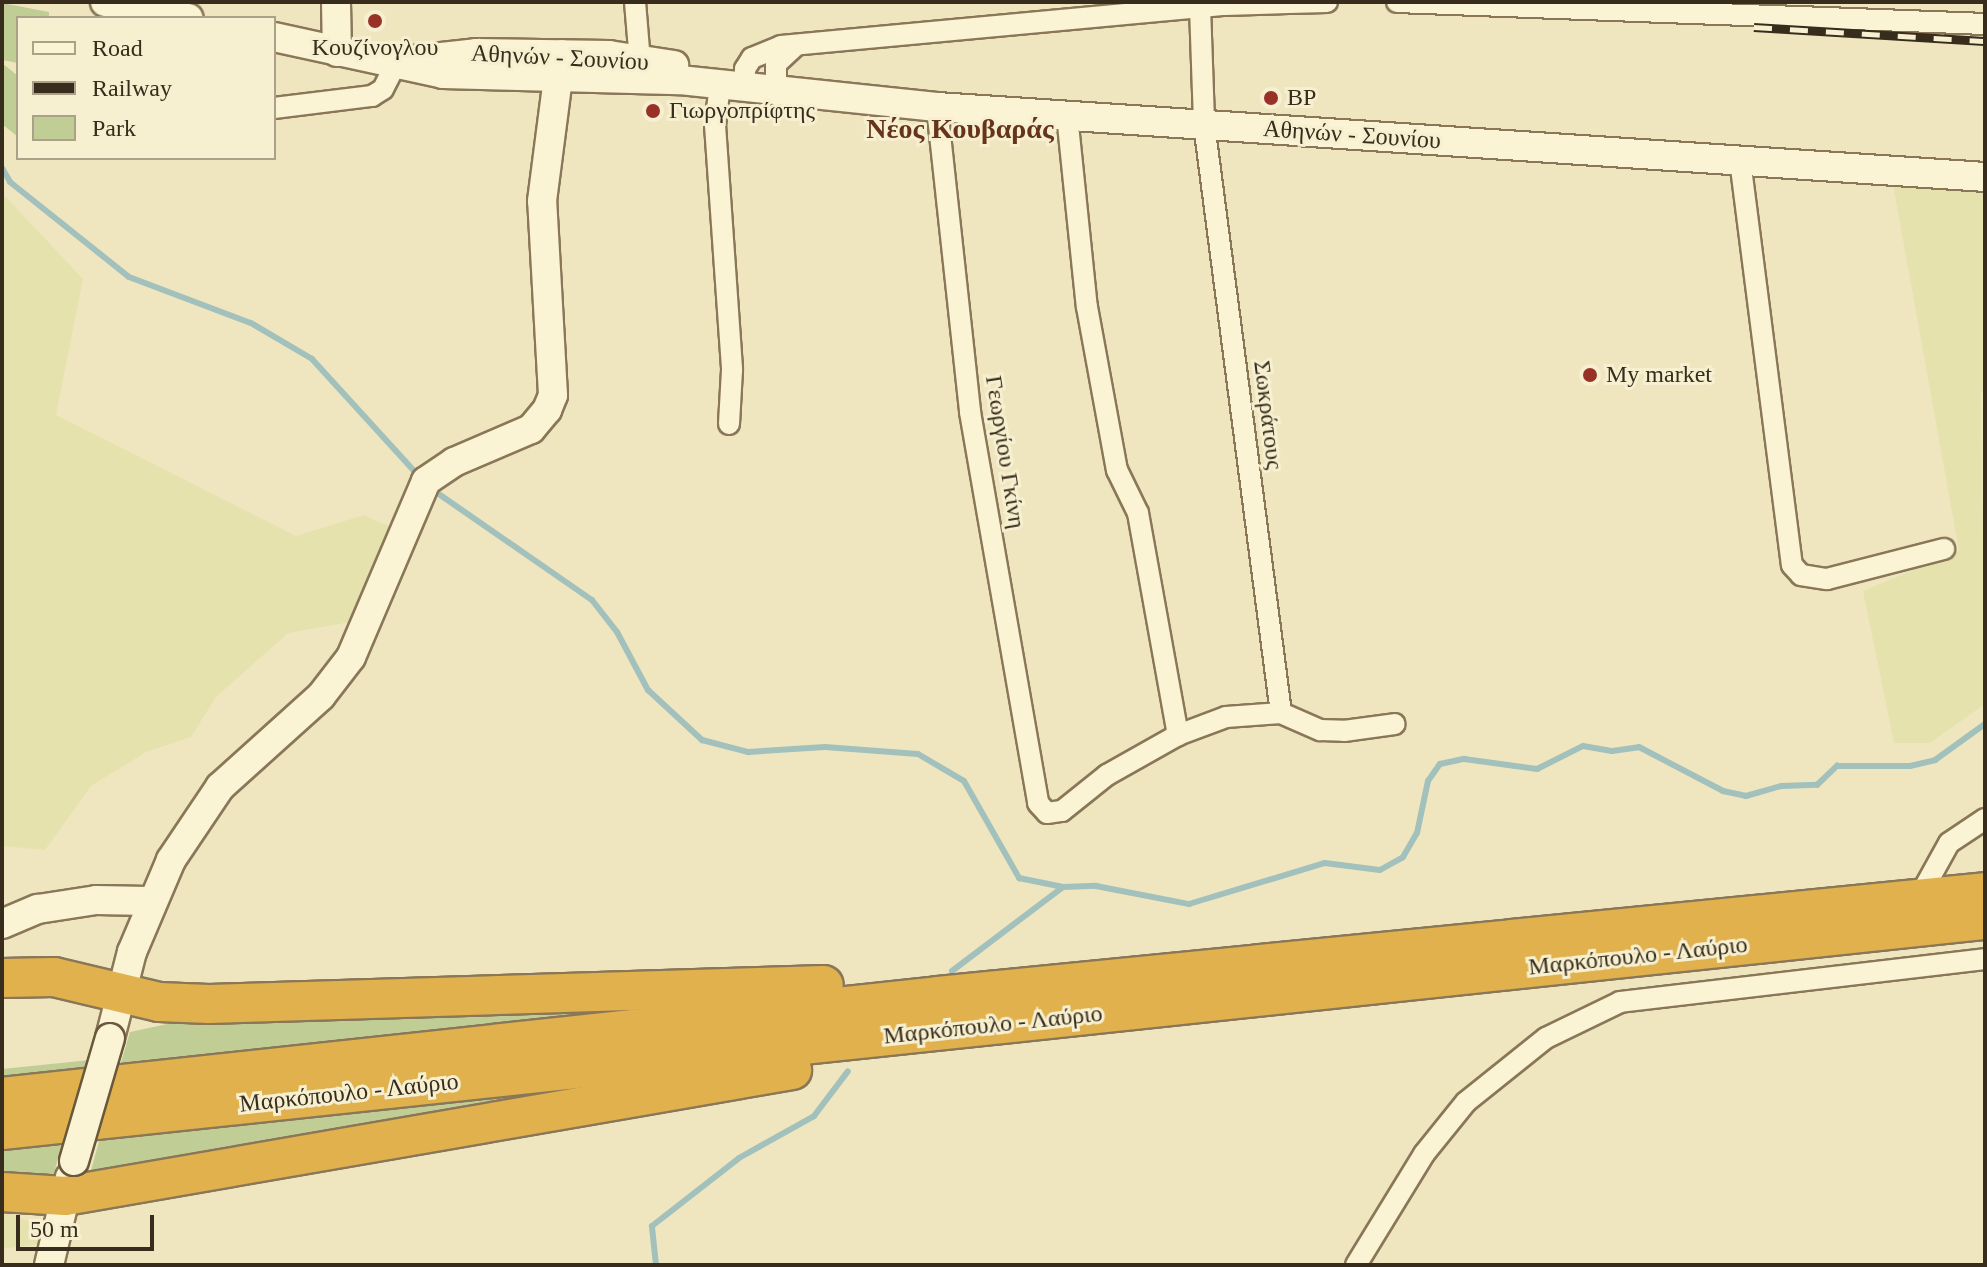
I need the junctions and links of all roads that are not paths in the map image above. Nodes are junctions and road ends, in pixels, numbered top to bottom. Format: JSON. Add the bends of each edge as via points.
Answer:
{"nodes":[{"id":1,"x":105,"y":2,"type":"edge"},
{"id":2,"x":336,"y":2,"type":"edge"},
{"id":3,"x":635,"y":2,"type":"edge"},
{"id":4,"x":1327,"y":2,"type":"edge"},
{"id":5,"x":1397,"y":2,"type":"edge"},
{"id":6,"x":1232,"y":3,"type":"edge"},
{"id":7,"x":1200,"y":7,"type":"junction"},
{"id":8,"x":1744,"y":9,"type":"edge"},
{"id":9,"x":178,"y":16,"type":"edge"},
{"id":10,"x":1985,"y":24,"type":"edge"},
{"id":11,"x":276,"y":37,"type":"edge"},
{"id":12,"x":795,"y":46,"type":"junction"},
{"id":13,"x":337,"y":52,"type":"junction"},
{"id":14,"x":396,"y":63,"type":"junction"},
{"id":15,"x":560,"y":66,"type":"junction"},
{"id":16,"x":642,"y":68,"type":"junction"},
{"id":17,"x":732,"y":87,"type":"junction"},
{"id":18,"x":776,"y":93,"type":"junction"},
{"id":19,"x":937,"y":107,"type":"junction"},
{"id":20,"x":276,"y":108,"type":"edge"},
{"id":21,"x":1067,"y":115,"type":"junction"},
{"id":22,"x":1204,"y":124,"type":"junction"},
{"id":23,"x":1740,"y":160,"type":"junction"},
{"id":24,"x":1985,"y":177,"type":"edge"},
{"id":25,"x":729,"y":424,"type":"dead end"},
{"id":26,"x":1944,"y":549,"type":"dead end"},
{"id":27,"x":1281,"y":713,"type":"junction"},
{"id":28,"x":1395,"y":724,"type":"dead end"},
{"id":29,"x":1178,"y":735,"type":"junction"},
{"id":30,"x":1985,"y":819,"type":"edge"},
{"id":31,"x":1985,"y":892,"type":"edge"},
{"id":32,"x":1918,"y":899,"type":"junction"},
{"id":33,"x":149,"y":901,"type":"junction"},
{"id":34,"x":1985,"y":920,"type":"edge"},
{"id":35,"x":2,"y":924,"type":"edge"},
{"id":36,"x":1985,"y":959,"type":"edge"},
{"id":37,"x":2,"y":978,"type":"edge"},
{"id":38,"x":121,"y":994,"type":"junction"},
{"id":39,"x":938,"y":996,"type":"junction"},
{"id":40,"x":1025,"y":1021,"type":"junction"},
{"id":41,"x":2,"y":1097,"type":"edge"},
{"id":42,"x":2,"y":1130,"type":"edge"},
{"id":43,"x":70,"y":1178,"type":"junction"},
{"id":44,"x":2,"y":1192,"type":"edge"},
{"id":45,"x":49,"y":1265,"type":"edge"},
{"id":46,"x":1356,"y":1265,"type":"edge"}],
"edges":[{"from":1,"to":9,"type":"main road"},
{"from":2,"to":13,"type":"main road"},
{"from":3,"to":16,"type":"street"},
{"from":4,"to":6,"type":"street"},
{"from":5,"to":8,"type":"street"},
{"from":6,"to":7,"type":"street"},
{"from":7,"to":12,"type":"street"},
{"from":7,"to":22,"type":"street","name":"Σωκράτους"},
{"from":8,"to":10,"type":"street"},
{"from":11,"to":13,"type":"main road","name":"Αθηνών - Σουνίου"},
{"from":12,"to":17,"type":"street","via":[[770,48],[752,58]]},
{"from":12,"to":18,"type":"street","via":[[776,64]]},
{"from":13,"to":14,"type":"main road","name":"Αθηνών - Σουνίου"},
{"from":14,"to":15,"type":"main road","name":"Αθηνών - Σουνίου","via":[[443,74]]},
{"from":14,"to":20,"type":"street","via":[[383,89],[372,96]]},
{"from":15,"to":16,"type":"main road","name":"Αθηνών - Σουνίου"},
{"from":15,"to":33,"type":"main road","via":[[542,201],[553,395],[531,429],[435,472],[416,497],[351,657],[321,696],[220,787]]},
{"from":16,"to":17,"type":"main road","name":"Αθηνών - Σουνίου","via":[[678,65]]},
{"from":17,"to":18,"type":"main road","name":"Αθηνών - Σουνίου"},
{"from":17,"to":25,"type":"street","via":[[715,125],[732,370]]},
{"from":18,"to":19,"type":"main road","name":"Αθηνών - Σουνίου"},
{"from":19,"to":21,"type":"main road","name":"Αθηνών - Σουνίου"},
{"from":19,"to":29,"type":"street","name":"Γεωργίου Γκίνη","via":[[970,412],[1038,803],[1047,813],[1062,811],[1107,775]]},
{"from":21,"to":22,"type":"main road","name":"Αθηνών - Σουνίου"},
{"from":21,"to":29,"type":"street","via":[[1087,307],[1117,470],[1138,513]]},
{"from":22,"to":23,"type":"main road","name":"Αθηνών - Σουνίου"},
{"from":22,"to":27,"type":"street","name":"Σωκράτους"},
{"from":23,"to":24,"type":"main road","name":"Αθηνών - Σουνίου"},
{"from":23,"to":26,"type":"street","via":[[1792,565],[1814,580],[1827,579]]},
{"from":27,"to":28,"type":"street","via":[[1320,730]]},
{"from":27,"to":29,"type":"street","via":[[1226,717]]},
{"from":30,"to":32,"type":"street","via":[[1949,843]]},
{"from":31,"to":32,"type":"highway","name":"Μαρκόπουλο - Λαύριο"},
{"from":32,"to":39,"type":"highway","name":"Μαρκόπουλο - Λαύριο"},
{"from":33,"to":35,"type":"main road","via":[[96,900],[38,909]]},
{"from":33,"to":38,"type":"main road"},
{"from":34,"to":40,"type":"highway","name":"Μαρκόπουλο - Λαύριο"},
{"from":36,"to":46,"type":"street","via":[[1620,1002],[1546,1038],[1466,1102],[1424,1154]]},
{"from":37,"to":38,"type":"highway","via":[[54,977]]},
{"from":38,"to":39,"type":"highway","via":[[209,1004],[854,984]]},
{"from":38,"to":43,"type":"main road","bridge":true},
{"from":39,"to":41,"type":"highway","name":"Μαρκόπουλο - Λαύριο"},
{"from":40,"to":42,"type":"highway","name":"Μαρκόπουλο - Λαύριο"},
{"from":40,"to":43,"type":"highway","via":[[990,1037]]},
{"from":43,"to":44,"type":"highway"},
{"from":43,"to":45,"type":"main road"}]}
